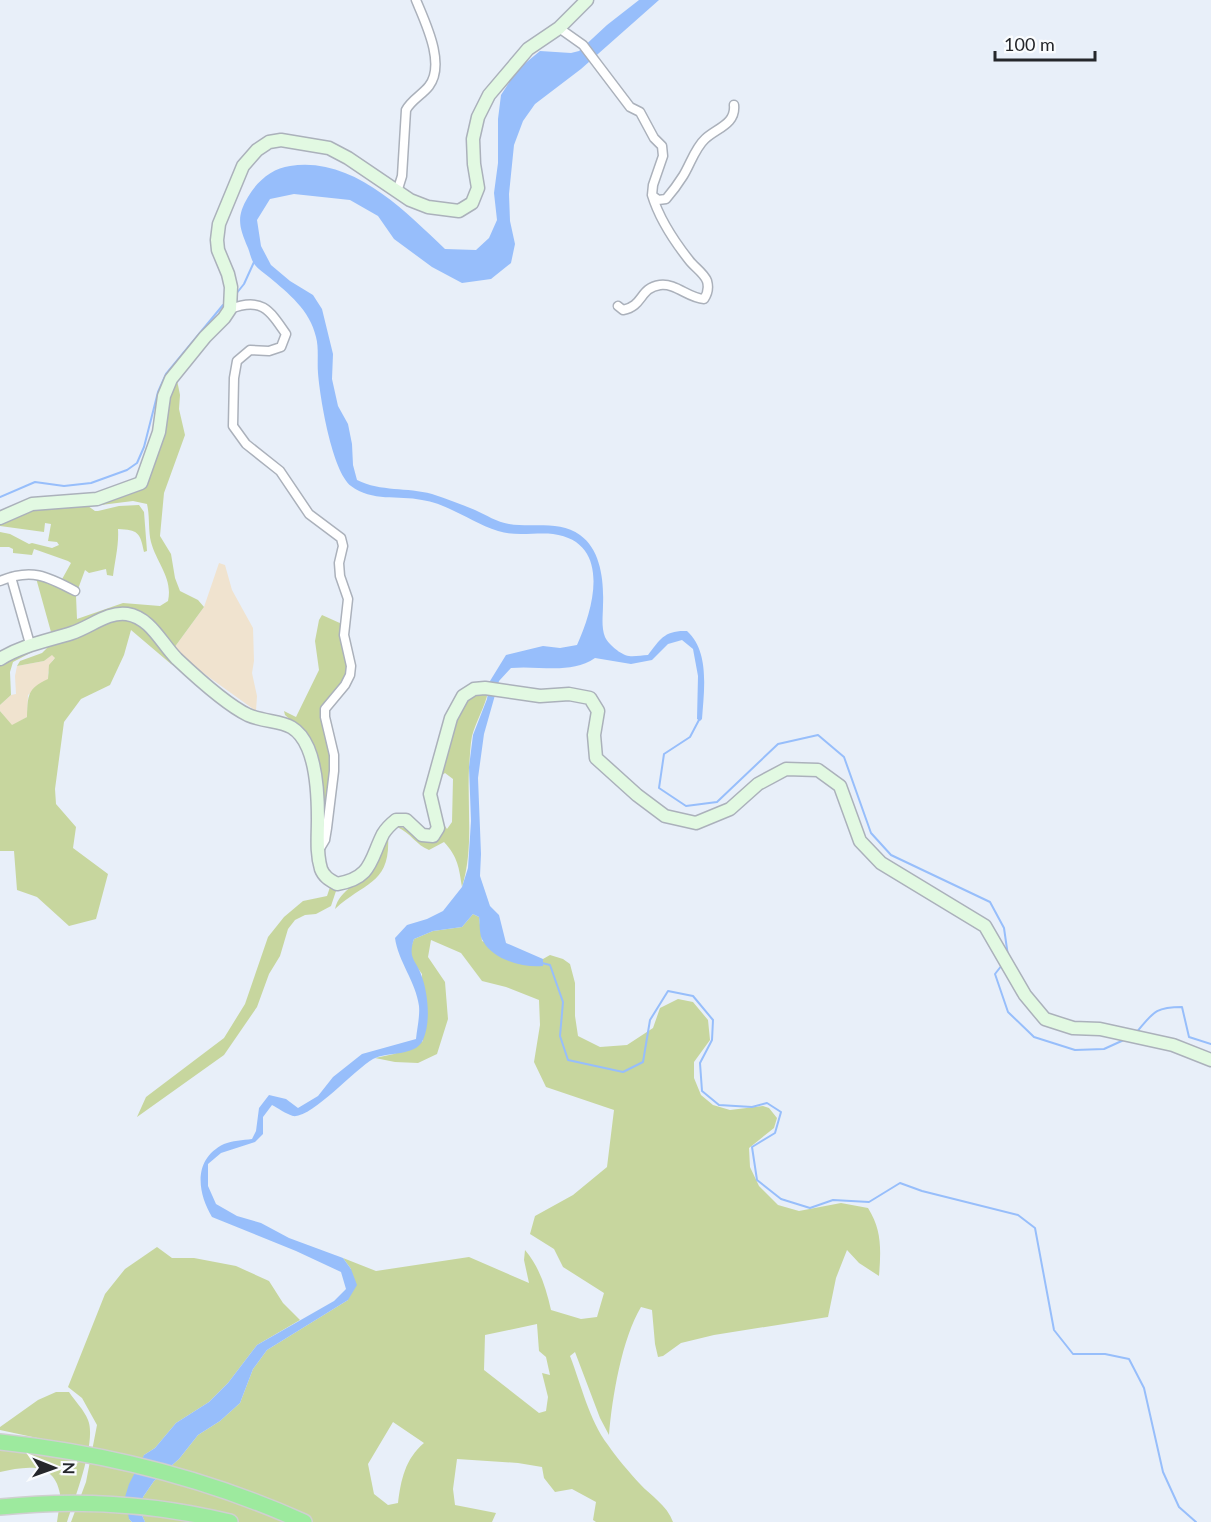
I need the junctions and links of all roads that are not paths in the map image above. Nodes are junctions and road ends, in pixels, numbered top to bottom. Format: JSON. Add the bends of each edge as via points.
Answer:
{"nodes":[{"id":1,"x":416,"y":0,"type":"edge"},
{"id":2,"x":587,"y":0,"type":"edge"},
{"id":3,"x":560,"y":28,"type":"junction"},
{"id":4,"x":734,"y":105,"type":"dead end"},
{"id":5,"x":397,"y":192,"type":"junction"},
{"id":6,"x":652,"y":195,"type":"junction"},
{"id":7,"x":618,"y":306,"type":"dead end"},
{"id":8,"x":230,"y":309,"type":"junction"},
{"id":9,"x":0,"y":518,"type":"edge"},
{"id":10,"x":11,"y":577,"type":"junction"},
{"id":11,"x":0,"y":581,"type":"edge"},
{"id":12,"x":75,"y":591,"type":"dead end"},
{"id":13,"x":30,"y":644,"type":"junction"},
{"id":14,"x":0,"y":659,"type":"edge"},
{"id":15,"x":318,"y":853,"type":"junction"},
{"id":16,"x":1211,"y":1060,"type":"edge"},
{"id":17,"x":0,"y":1442,"type":"edge"},
{"id":18,"x":0,"y":1507,"type":"edge"},
{"id":19,"x":230,"y":1522,"type":"edge"},
{"id":20,"x":304,"y":1522,"type":"edge"}],
"edges":[{"from":1,"to":5,"type":"street","via":[[431,39],[434,77],[406,110],[402,176]]},
{"from":2,"to":3,"type":"main road"},
{"from":3,"to":5,"type":"main road","via":[[528,50],[485,102],[473,139],[478,188],[472,203],[459,211],[445,211]]},
{"from":3,"to":6,"type":"street","via":[[599,64],[630,107],[640,112],[662,146]]},
{"from":4,"to":6,"type":"street","via":[[732,120],[703,140],[666,199],[658,200]]},
{"from":5,"to":8,"type":"main road","via":[[328,148],[281,140],[263,146],[243,166],[219,225],[218,250],[231,287]]},
{"from":6,"to":7,"type":"street","via":[[670,231],[706,279],[708,294],[704,299],[696,299],[670,285],[660,285],[649,288],[633,308],[622,310]]},
{"from":8,"to":9,"type":"main road","via":[[171,379],[164,396],[159,432],[141,483],[97,500],[32,504]]},
{"from":8,"to":15,"type":"street","via":[[246,303],[261,306],[286,334],[281,347],[250,350],[237,361],[233,426],[246,444],[280,471],[309,514],[341,538],[343,546],[339,563],[348,599],[344,635],[351,666],[345,685],[325,709],[334,771],[326,834]]},
{"from":10,"to":11,"type":"street"},
{"from":10,"to":12,"type":"street","via":[[39,575]]},
{"from":10,"to":13,"type":"street"},
{"from":13,"to":14,"type":"main road"},
{"from":13,"to":15,"type":"main road","via":[[73,632],[114,614],[138,617],[175,657],[229,702],[247,714],[290,725],[308,748],[314,769]]},
{"from":15,"to":16,"type":"main road","via":[[322,871],[337,884],[357,878],[372,863],[384,832],[396,820],[406,820],[422,835],[433,836],[438,828],[430,794],[452,718],[463,696],[485,688],[540,696],[569,693],[590,698],[598,711],[596,758],[665,816],[696,823],[730,809],[758,784],[786,769],[819,770],[840,786],[860,841],[881,863],[985,926],[1024,995],[1045,1019],[1072,1028],[1100,1029],[1173,1045]]},
{"from":17,"to":20,"type":"highway","via":[[156,1469],[230,1492]]},
{"from":18,"to":19,"type":"highway","via":[[75,1504],[150,1508]]}]}
